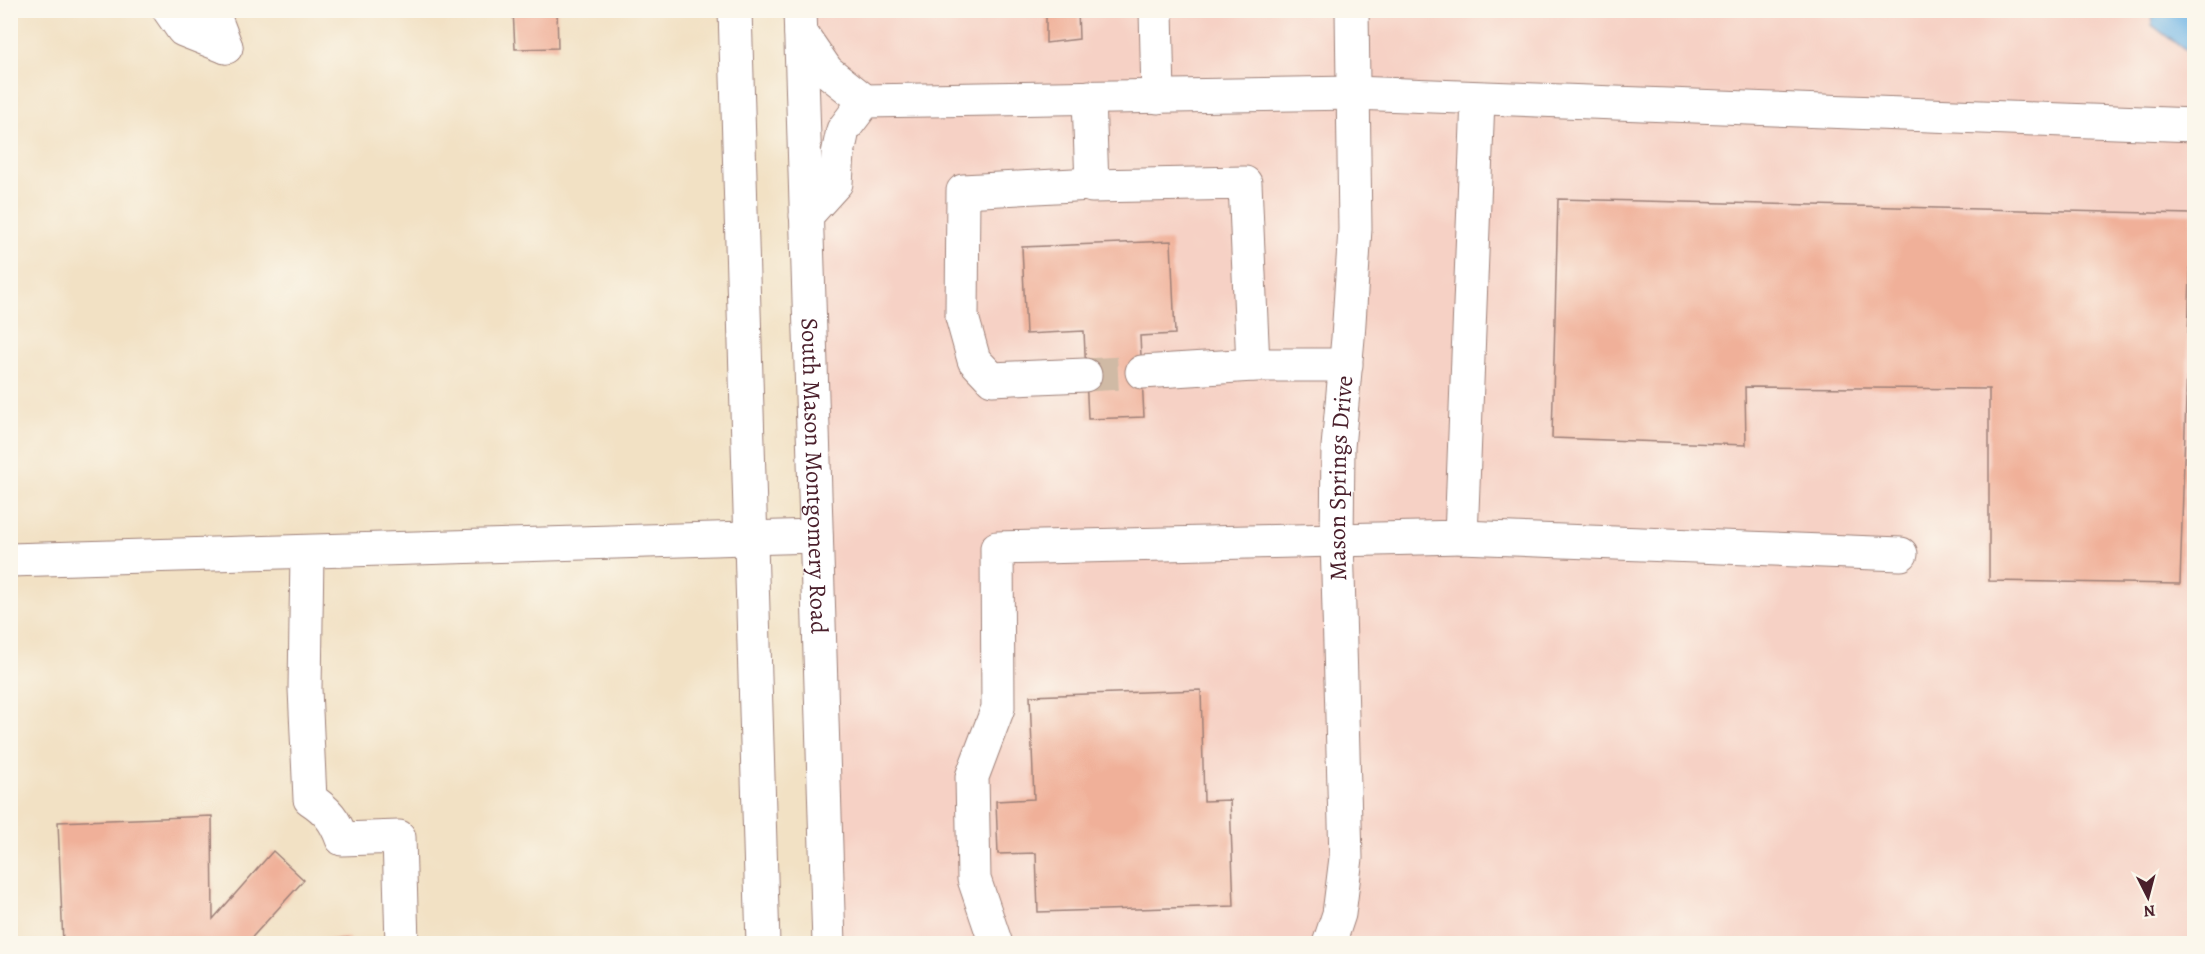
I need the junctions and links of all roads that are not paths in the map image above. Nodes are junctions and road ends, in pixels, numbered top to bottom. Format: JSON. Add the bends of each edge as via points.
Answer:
{"nodes":[{"id":1,"x":169,"y":10,"type":"edge"},
{"id":2,"x":212,"y":10,"type":"edge"},
{"id":3,"x":735,"y":10,"type":"edge"},
{"id":4,"x":1156,"y":10,"type":"edge"},
{"id":5,"x":1352,"y":10,"type":"edge"},
{"id":6,"x":800,"y":22,"type":"edge"},
{"id":7,"x":1353,"y":93,"type":"junction"},
{"id":8,"x":1158,"y":97,"type":"junction"},
{"id":9,"x":1089,"y":98,"type":"junction"},
{"id":10,"x":1478,"y":99,"type":"junction"},
{"id":11,"x":865,"y":101,"type":"junction"},
{"id":12,"x":2194,"y":125,"type":"edge"},
{"id":13,"x":1092,"y":184,"type":"junction"},
{"id":14,"x":806,"y":216,"type":"junction"},
{"id":15,"x":1346,"y":365,"type":"junction"},
{"id":16,"x":1253,"y":366,"type":"junction"},
{"id":17,"x":1142,"y":372,"type":"tunnel mouth"},
{"id":18,"x":1085,"y":375,"type":"tunnel mouth"},
{"id":19,"x":816,"y":536,"type":"junction"},
{"id":20,"x":1461,"y":537,"type":"junction"},
{"id":21,"x":751,"y":538,"type":"junction"},
{"id":22,"x":1337,"y":539,"type":"junction"},
{"id":23,"x":307,"y":552,"type":"junction"},
{"id":24,"x":1901,"y":554,"type":"dead end"},
{"id":25,"x":10,"y":560,"type":"edge"},
{"id":26,"x":402,"y":944,"type":"edge"},
{"id":27,"x":763,"y":944,"type":"edge"},
{"id":28,"x":829,"y":944,"type":"edge"},
{"id":29,"x":996,"y":944,"type":"edge"},
{"id":30,"x":1329,"y":944,"type":"edge"}],
"edges":[{"from":1,"to":2,"type":"main road","via":[[183,30],[226,47]]},
{"from":3,"to":21,"type":"main road"},
{"from":4,"to":8,"type":"main road"},
{"from":5,"to":7,"type":"main road","name":"Mason Springs Drive"},
{"from":6,"to":11,"type":"main road","via":[[827,71]]},
{"from":6,"to":14,"type":"main road","name":"South Mason Montgomery Road"},
{"from":7,"to":8,"type":"main road"},
{"from":7,"to":10,"type":"main road"},
{"from":7,"to":15,"type":"main road","name":"Mason Springs Drive","via":[[1355,229]]},
{"from":8,"to":9,"type":"main road"},
{"from":9,"to":11,"type":"main road"},
{"from":9,"to":13,"type":"main road"},
{"from":10,"to":12,"type":"main road"},
{"from":10,"to":20,"type":"main road"},
{"from":11,"to":14,"type":"main road","via":[[843,130],[836,183]]},
{"from":13,"to":16,"type":"main road","via":[[1245,183]]},
{"from":13,"to":18,"type":"main road","via":[[963,191],[962,317],[974,360],[992,380]]},
{"from":14,"to":19,"type":"main road","name":"South Mason Montgomery Road"},
{"from":15,"to":16,"type":"main road"},
{"from":15,"to":22,"type":"main road","name":"Mason Springs Drive","via":[[1338,447]]},
{"from":16,"to":17,"type":"main road"},
{"from":19,"to":21,"type":"main road"},
{"from":19,"to":28,"type":"main road","name":"South Mason Montgomery Road"},
{"from":20,"to":22,"type":"main road"},
{"from":20,"to":24,"type":"main road"},
{"from":21,"to":23,"type":"main road"},
{"from":21,"to":27,"type":"main road"},
{"from":22,"to":29,"type":"main road","via":[[997,548],[998,708],[972,777],[974,879]]},
{"from":22,"to":30,"type":"main road","name":"Mason Springs Drive","via":[[1346,858],[1339,914]]},
{"from":23,"to":25,"type":"main road"},
{"from":23,"to":26,"type":"main road","via":[[305,689],[310,799],[336,822],[342,839],[399,837]]}]}
